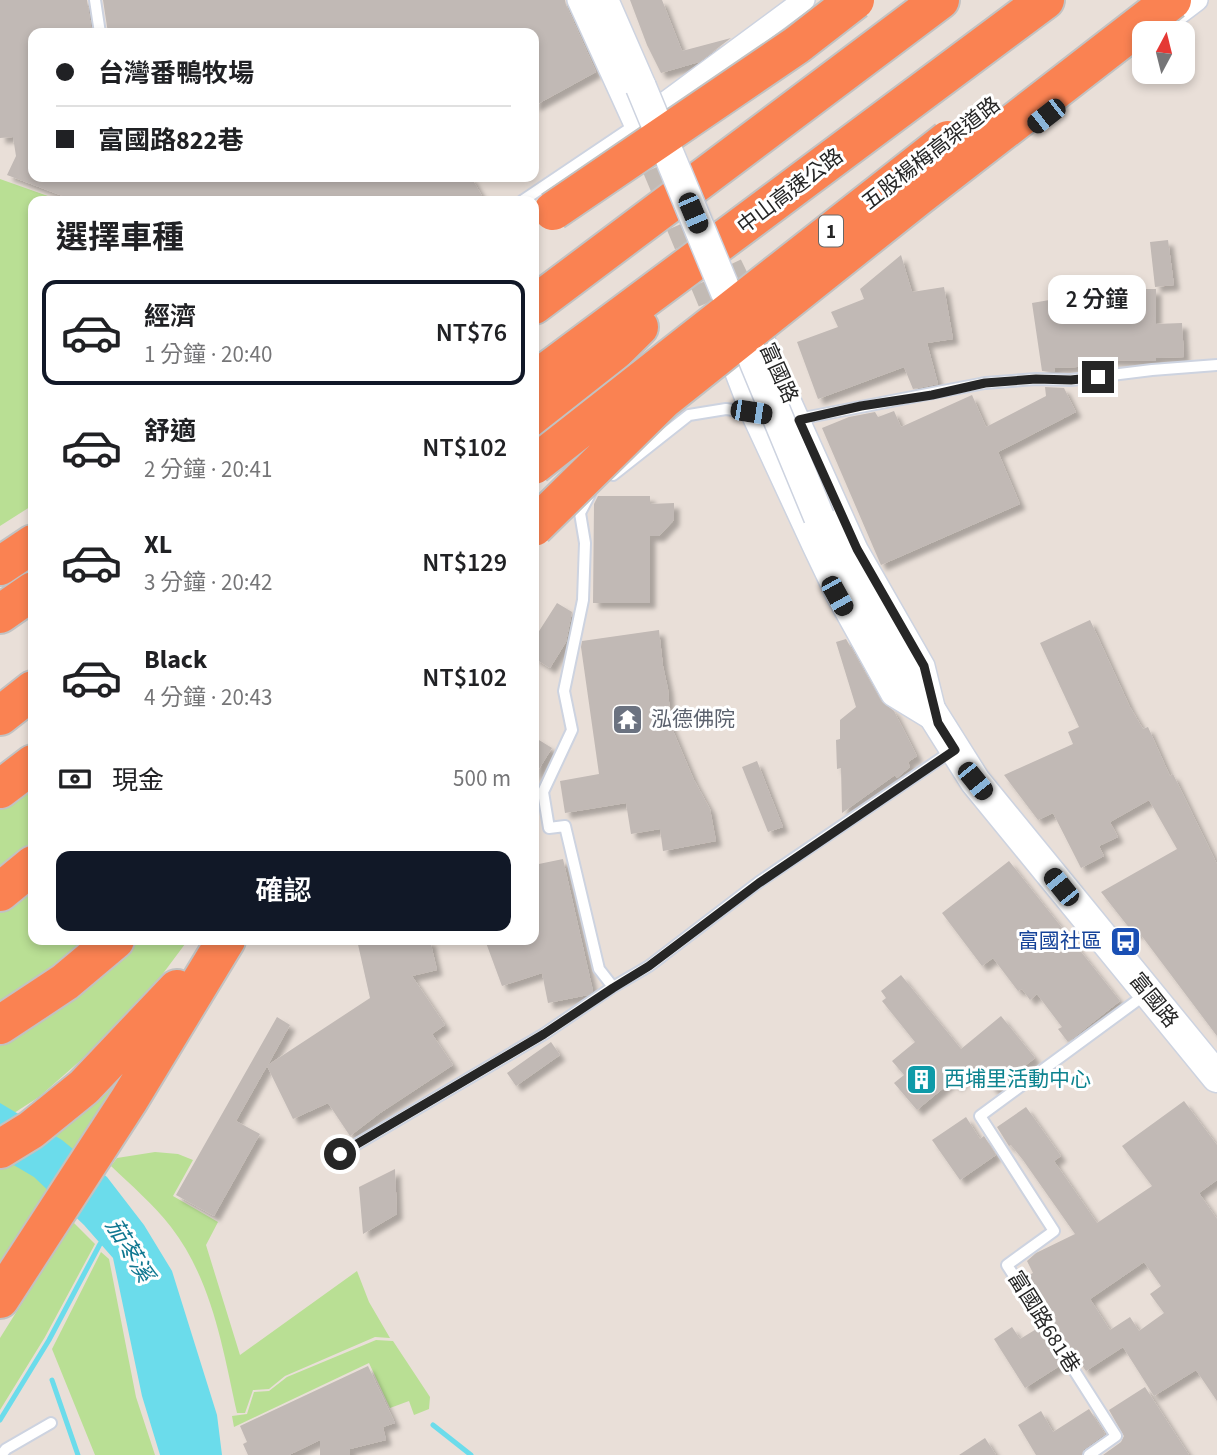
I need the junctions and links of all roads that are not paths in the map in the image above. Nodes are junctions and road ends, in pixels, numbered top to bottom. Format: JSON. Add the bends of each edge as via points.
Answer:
{"nodes":[{"id":1,"x":95,"y":0,"type":"edge"},
{"id":2,"x":600,"y":0,"type":"edge"},
{"id":3,"x":804,"y":0,"type":"edge"},
{"id":4,"x":855,"y":0,"type":"edge"},
{"id":5,"x":940,"y":0,"type":"edge"},
{"id":6,"x":1045,"y":0,"type":"edge"},
{"id":7,"x":1131,"y":0,"type":"edge"},
{"id":8,"x":1172,"y":0,"type":"edge"},
{"id":9,"x":1197,"y":0,"type":"edge"},
{"id":10,"x":1169,"y":21,"type":"edge"},
{"id":11,"x":99,"y":28,"type":"edge"},
{"id":12,"x":1132,"y":49,"type":"edge"},
{"id":13,"x":650,"y":97,"type":"junction"},
{"id":14,"x":635,"y":125,"type":"junction"},
{"id":15,"x":539,"y":212,"type":"edge"},
{"id":16,"x":539,"y":213,"type":"edge"},
{"id":17,"x":746,"y":223,"type":"junction"},
{"id":18,"x":743,"y":288,"type":"tunnel mouth"},
{"id":19,"x":539,"y":300,"type":"edge"},
{"id":20,"x":712,"y":311,"type":"tunnel mouth"},
{"id":21,"x":764,"y":339,"type":"junction"},
{"id":22,"x":731,"y":359,"type":"junction"},
{"id":23,"x":1217,"y":365,"type":"edge"},
{"id":24,"x":539,"y":377,"type":"edge"},
{"id":25,"x":751,"y":412,"type":"junction"},
{"id":26,"x":799,"y":420,"type":"junction"},
{"id":27,"x":539,"y":428,"type":"edge"},
{"id":28,"x":539,"y":460,"type":"edge"},
{"id":29,"x":539,"y":522,"type":"edge"},
{"id":30,"x":28,"y":547,"type":"edge"},
{"id":31,"x":0,"y":565,"type":"edge"},
{"id":32,"x":28,"y":594,"type":"edge"},
{"id":33,"x":0,"y":614,"type":"edge"},
{"id":34,"x":28,"y":668,"type":"edge"},
{"id":35,"x":0,"y":689,"type":"edge"},
{"id":36,"x":28,"y":694,"type":"edge"},
{"id":37,"x":0,"y":716,"type":"edge"},
{"id":38,"x":938,"y":723,"type":"junction"},
{"id":39,"x":955,"y":750,"type":"junction"},
{"id":40,"x":28,"y":768,"type":"edge"},
{"id":41,"x":0,"y":789,"type":"edge"},
{"id":42,"x":28,"y":869,"type":"edge"},
{"id":43,"x":0,"y":892,"type":"edge"},
{"id":44,"x":109,"y":945,"type":"edge"},
{"id":45,"x":215,"y":945,"type":"edge"},
{"id":46,"x":223,"y":945,"type":"edge"},
{"id":47,"x":613,"y":988,"type":"junction"},
{"id":48,"x":1148,"y":993,"type":"junction"},
{"id":49,"x":0,"y":1025,"type":"edge"},
{"id":50,"x":1217,"y":1077,"type":"edge"},
{"id":51,"x":0,"y":1149,"type":"edge"},
{"id":52,"x":340,"y":1154,"type":"dead end"},
{"id":53,"x":0,"y":1299,"type":"edge"},
{"id":54,"x":51,"y":1423,"type":"dead end"},
{"id":55,"x":1,"y":1455,"type":"edge"},
{"id":56,"x":1089,"y":1455,"type":"edge"}],
"edges":[{"from":1,"to":11,"type":"lane"},
{"from":2,"to":13,"type":"street"},
{"from":2,"to":14,"type":"street"},
{"from":3,"to":13,"type":"street"},
{"from":4,"to":16,"type":"highway","bridge":true,"via":[[797,45]]},
{"from":5,"to":19,"type":"highway"},
{"from":6,"to":17,"type":"highway","name":"中山高速公路"},
{"from":7,"to":28,"type":"highway","name":"五股楊梅高架道路","number":"1","bridge":true},
{"from":8,"to":29,"type":"highway","bridge":true,"via":[[663,400]]},
{"from":9,"to":10,"type":"street"},
{"from":12,"to":21,"type":"street"},
{"from":13,"to":14,"type":"street"},
{"from":13,"to":38,"type":"street","name":"富國路","bridge":true,"via":[[819,517]]},
{"from":14,"to":15,"type":"lane"},
{"from":17,"to":24,"type":"highway","name":"中山高速公路"},
{"from":17,"to":27,"type":"highway"},
{"from":18,"to":21,"type":"street","name":"富國路"},
{"from":20,"to":22,"type":"street","name":"富國路"},
{"from":21,"to":22,"type":"street"},
{"from":21,"to":26,"type":"street","name":"富國路"},
{"from":22,"to":25,"type":"street","name":"富國路"},
{"from":23,"to":26,"type":"lane","via":[[1071,380],[985,383]]},
{"from":25,"to":26,"type":"lane"},
{"from":25,"to":38,"type":"street","name":"富國路","via":[[837,596],[892,695]]},
{"from":25,"to":47,"type":"lane","via":[[689,415],[590,492],[580,513],[585,543],[583,600],[564,691],[572,730],[543,792],[549,828],[565,826],[599,969]]},
{"from":26,"to":38,"type":"street","name":"富國路","via":[[857,549],[924,666]]},
{"from":30,"to":31,"type":"highway"},
{"from":32,"to":33,"type":"highway"},
{"from":34,"to":35,"type":"highway"},
{"from":36,"to":37,"type":"highway"},
{"from":38,"to":39,"type":"street","name":"富國路"},
{"from":39,"to":47,"type":"lane"},
{"from":39,"to":48,"type":"street","name":"富國路","via":[[975,781]]},
{"from":40,"to":41,"type":"highway"},
{"from":42,"to":43,"type":"highway"},
{"from":44,"to":49,"type":"highway","via":[[65,982]]},
{"from":45,"to":51,"type":"highway","via":[[84,1087]]},
{"from":46,"to":53,"type":"highway"},
{"from":47,"to":52,"type":"lane"},
{"from":48,"to":50,"type":"street","name":"富國路"},
{"from":48,"to":56,"type":"lane","name":"富國路681巷","via":[[980,1116],[1054,1231],[1007,1265],[1116,1436]]},
{"from":54,"to":55,"type":"lane"}]}
